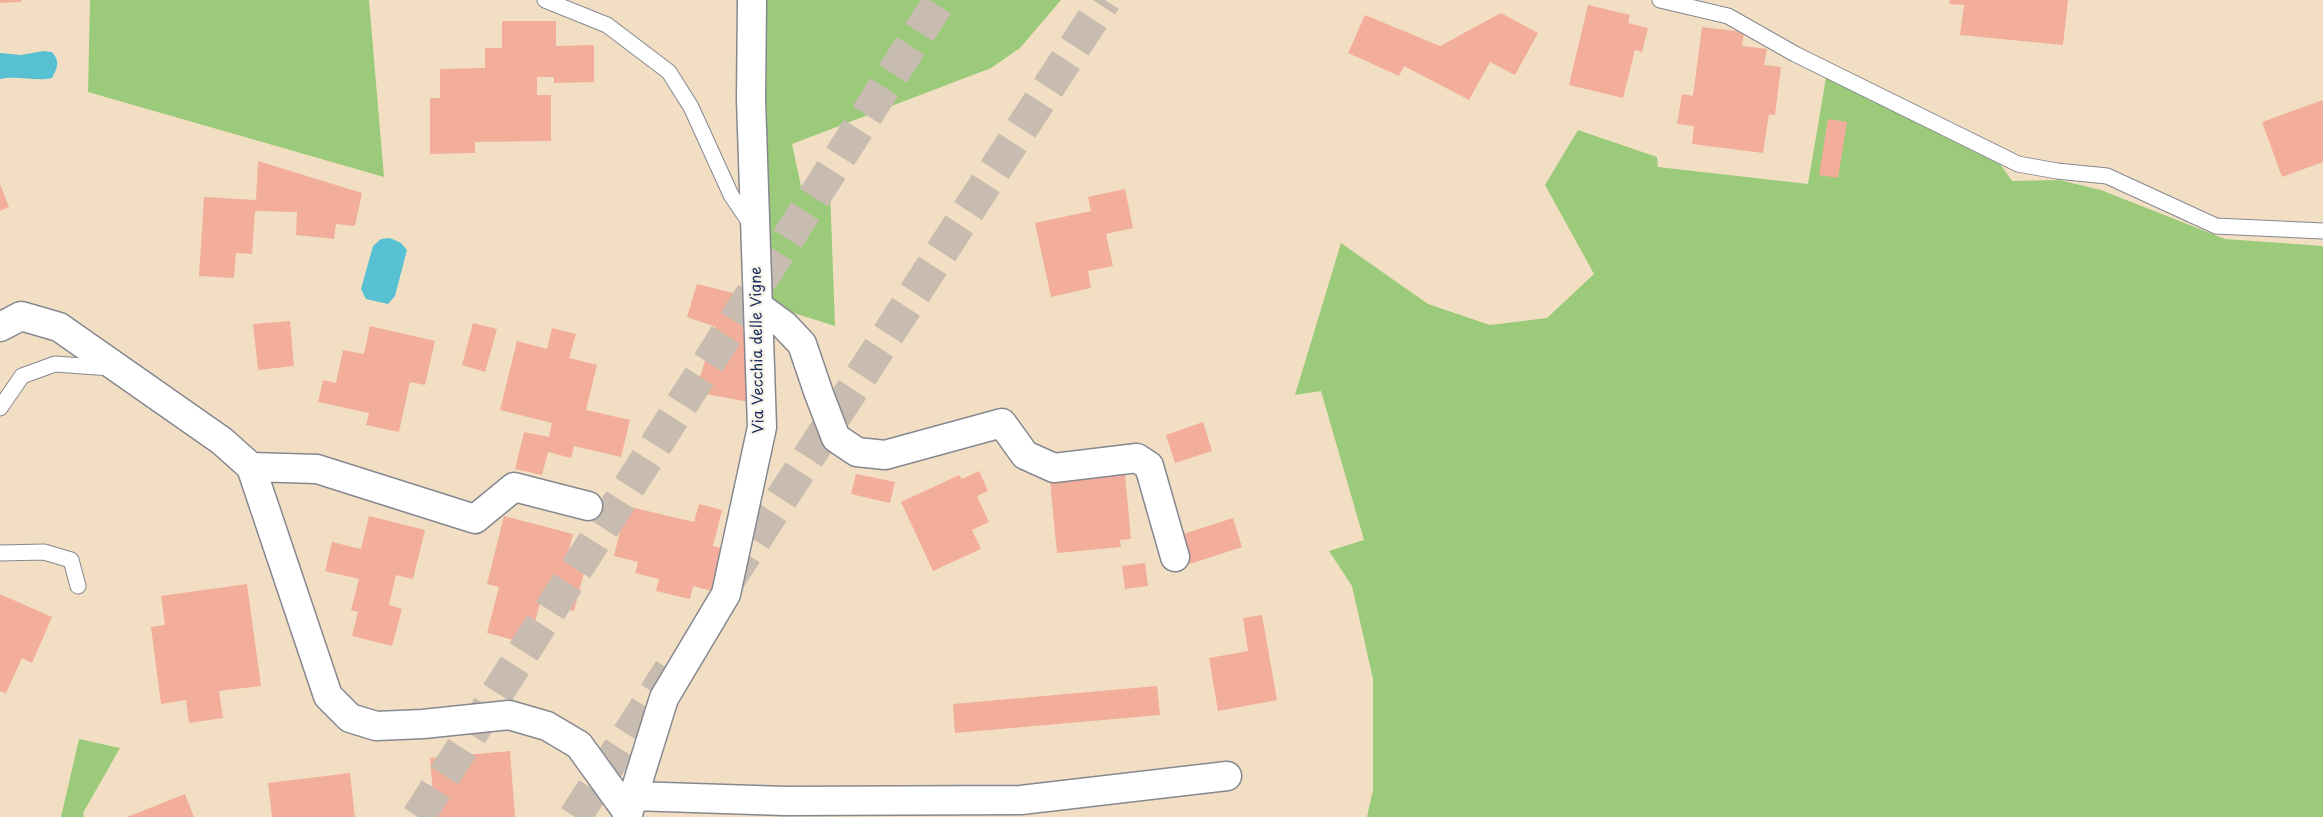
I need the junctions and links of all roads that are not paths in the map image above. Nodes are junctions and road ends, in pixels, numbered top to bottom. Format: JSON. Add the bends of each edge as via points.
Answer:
{"nodes":[{"id":1,"x":545,"y":0,"type":"edge"},
{"id":2,"x":752,"y":0,"type":"edge"},
{"id":3,"x":1660,"y":0,"type":"edge"},
{"id":4,"x":755,"y":231,"type":"junction"},
{"id":5,"x":2323,"y":231,"type":"edge"},
{"id":6,"x":758,"y":306,"type":"junction"},
{"id":7,"x":0,"y":327,"type":"edge"},
{"id":8,"x":120,"y":369,"type":"junction"},
{"id":9,"x":0,"y":408,"type":"edge"},
{"id":10,"x":251,"y":467,"type":"junction"},
{"id":11,"x":588,"y":506,"type":"dead end"},
{"id":12,"x":0,"y":553,"type":"edge"},
{"id":13,"x":1175,"y":558,"type":"dead end"},
{"id":14,"x":78,"y":586,"type":"dead end"},
{"id":15,"x":1227,"y":776,"type":"dead end"},
{"id":16,"x":629,"y":809,"type":"edge"}],
"edges":[{"from":1,"to":4,"type":"lane","via":[[606,25],[669,72],[691,107],[731,195]]},
{"from":2,"to":4,"type":"street","name":"Via Vecchia delle Vigne"},
{"from":3,"to":5,"type":"lane","via":[[1728,16],[1795,54],[2019,164],[2108,176],[2216,226]]},
{"from":4,"to":6,"type":"street","name":"Via Vecchia delle Vigne"},
{"from":6,"to":13,"type":"street","via":[[802,344],[836,438],[857,452],[885,454],[1002,423],[1025,454],[1054,468],[1137,458],[1149,466]]},
{"from":6,"to":16,"type":"street","name":"Via Vecchia delle Vigne","via":[[762,428],[726,594],[664,698]]},
{"from":7,"to":8,"type":"street","via":[[21,316],[59,327]]},
{"from":8,"to":9,"type":"lane","via":[[55,364],[21,376]]},
{"from":8,"to":10,"type":"street","via":[[222,441]]},
{"from":10,"to":11,"type":"street","via":[[317,469],[475,519],[514,487]]},
{"from":10,"to":16,"type":"street","via":[[328,696],[350,718],[375,726],[509,714],[547,726],[579,745]]},
{"from":12,"to":14,"type":"lane","via":[[44,552],[71,560]]},
{"from":15,"to":16,"type":"street","via":[[1021,800],[785,801]]}]}
